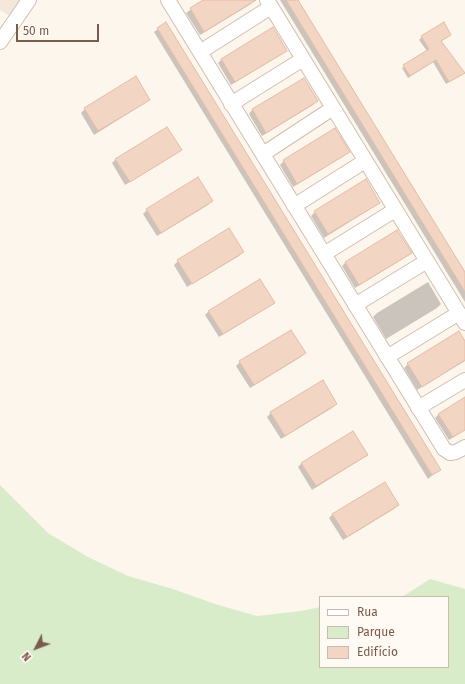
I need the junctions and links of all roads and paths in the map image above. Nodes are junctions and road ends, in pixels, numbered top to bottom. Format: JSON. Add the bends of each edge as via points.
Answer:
{"nodes":[{"id":1,"x":29,"y":0,"type":"edge"},
{"id":2,"x":168,"y":0,"type":"edge"},
{"id":3,"x":269,"y":4,"type":"edge"},
{"id":4,"x":0,"y":42,"type":"edge"},
{"id":5,"x":200,"y":52,"type":"junction"},
{"id":6,"x":303,"y":58,"type":"junction"},
{"id":7,"x":232,"y":104,"type":"junction"},
{"id":8,"x":333,"y":108,"type":"junction"},
{"id":9,"x":263,"y":154,"type":"junction"},
{"id":10,"x":365,"y":161,"type":"junction"},
{"id":11,"x":294,"y":206,"type":"junction"},
{"id":12,"x":396,"y":210,"type":"junction"},
{"id":13,"x":324,"y":254,"type":"junction"},
{"id":14,"x":427,"y":261,"type":"junction"},
{"id":15,"x":355,"y":305,"type":"junction"},
{"id":16,"x":462,"y":318,"type":"edge"},
{"id":17,"x":387,"y":357,"type":"junction"},
{"id":18,"x":465,"y":380,"type":"edge"},
{"id":19,"x":418,"y":408,"type":"junction"},
{"id":20,"x":465,"y":447,"type":"edge"}],
"edges":[{"from":1,"to":4,"type":"street"},
{"from":2,"to":5,"type":"street"},
{"from":3,"to":5,"type":"street"},
{"from":3,"to":6,"type":"street"},
{"from":5,"to":7,"type":"street"},
{"from":6,"to":7,"type":"street"},
{"from":6,"to":8,"type":"street"},
{"from":7,"to":9,"type":"street"},
{"from":8,"to":9,"type":"street"},
{"from":8,"to":10,"type":"street"},
{"from":9,"to":11,"type":"street"},
{"from":10,"to":11,"type":"street"},
{"from":10,"to":12,"type":"street"},
{"from":11,"to":13,"type":"street"},
{"from":12,"to":13,"type":"street"},
{"from":12,"to":14,"type":"street"},
{"from":13,"to":15,"type":"street"},
{"from":14,"to":15,"type":"street"},
{"from":14,"to":16,"type":"street"},
{"from":15,"to":17,"type":"street"},
{"from":16,"to":17,"type":"street"},
{"from":17,"to":19,"type":"street"},
{"from":18,"to":19,"type":"street"},
{"from":19,"to":20,"type":"street","via":[[444,449],[450,453]]}]}
